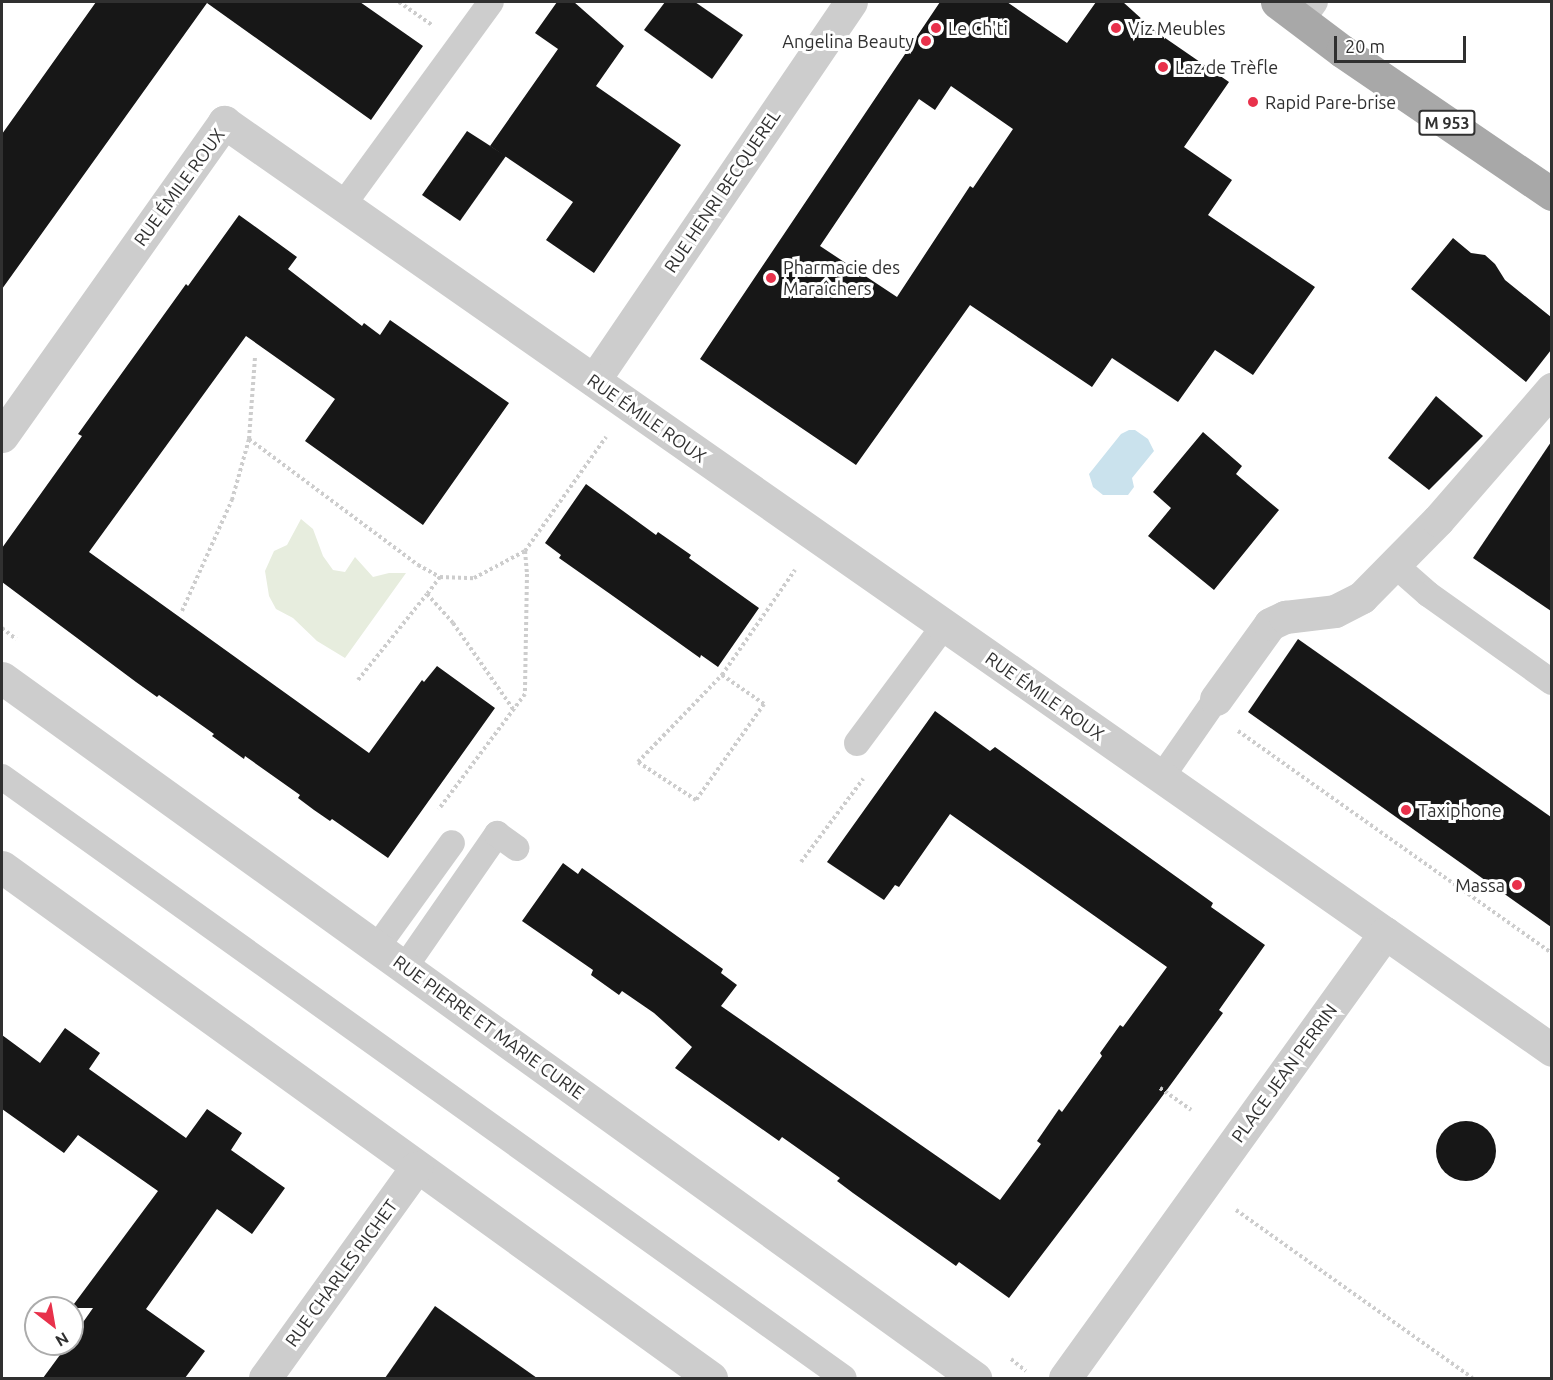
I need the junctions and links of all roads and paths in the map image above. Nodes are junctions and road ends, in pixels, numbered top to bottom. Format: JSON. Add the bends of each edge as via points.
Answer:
{"nodes":[{"id":1,"x":491,"y":2,"type":"edge"},
{"id":2,"x":851,"y":2,"type":"edge"},
{"id":3,"x":1298,"y":8,"type":"edge"},
{"id":4,"x":1551,"y":194,"type":"edge"},
{"id":5,"x":343,"y":205,"type":"junction"},
{"id":6,"x":255,"y":357,"type":"dead end"},
{"id":7,"x":594,"y":380,"type":"junction"},
{"id":8,"x":1551,"y":389,"type":"edge"},
{"id":9,"x":632,"y":408,"type":"junction"},
{"id":10,"x":2,"y":436,"type":"edge"},
{"id":11,"x":249,"y":439,"type":"junction"},
{"id":12,"x":525,"y":551,"type":"junction"},
{"id":13,"x":1395,"y":565,"type":"junction"},
{"id":14,"x":797,"y":567,"type":"dead end"},
{"id":15,"x":440,"y":577,"type":"junction"},
{"id":16,"x":427,"y":594,"type":"junction"},
{"id":17,"x":182,"y":611,"type":"dead end"},
{"id":18,"x":944,"y":626,"type":"junction"},
{"id":19,"x":722,"y":675,"type":"junction"},
{"id":20,"x":2,"y":678,"type":"edge"},
{"id":21,"x":358,"y":680,"type":"dead end"},
{"id":22,"x":1551,"y":682,"type":"edge"},
{"id":23,"x":1212,"y":704,"type":"junction"},
{"id":24,"x":513,"y":709,"type":"junction"},
{"id":25,"x":857,"y":744,"type":"dead end"},
{"id":26,"x":2,"y":777,"type":"edge"},
{"id":27,"x":1161,"y":778,"type":"junction"},
{"id":28,"x":435,"y":814,"type":"dead end"},
{"id":29,"x":452,"y":843,"type":"dead end"},
{"id":30,"x":516,"y":848,"type":"dead end"},
{"id":31,"x":2,"y":867,"type":"edge"},
{"id":32,"x":1384,"y":933,"type":"junction"},
{"id":33,"x":376,"y":947,"type":"junction"},
{"id":34,"x":1551,"y":953,"type":"edge"},
{"id":35,"x":405,"y":967,"type":"junction"},
{"id":36,"x":1551,"y":1050,"type":"edge"},
{"id":37,"x":1160,"y":1088,"type":"dead end"},
{"id":38,"x":1191,"y":1110,"type":"dead end"},
{"id":39,"x":416,"y":1168,"type":"junction"},
{"id":40,"x":1229,"y":1205,"type":"dead end"},
{"id":41,"x":265,"y":1378,"type":"edge"},
{"id":42,"x":711,"y":1378,"type":"edge"},
{"id":43,"x":844,"y":1378,"type":"edge"},
{"id":44,"x":975,"y":1378,"type":"edge"},
{"id":45,"x":1065,"y":1378,"type":"edge"},
{"id":46,"x":1472,"y":1378,"type":"edge"}],
"edges":[{"from":1,"to":5,"type":"lane"},
{"from":2,"to":7,"type":"street","name":"RUE HENRI BECQUEREL"},
{"from":3,"to":4,"type":"main road","number":"M 953","via":[[1342,51]]},
{"from":5,"to":7,"type":"street","name":"RUE ÉMILE ROUX"},
{"from":5,"to":10,"type":"street","name":"RUE ÉMILE ROUX","via":[[224,122]]},
{"from":6,"to":11,"type":"path"},
{"from":7,"to":9,"type":"street","name":"RUE ÉMILE ROUX"},
{"from":8,"to":13,"type":"street"},
{"from":9,"to":12,"type":"path","via":[[614,433],[605,437]]},
{"from":9,"to":18,"type":"street","name":"RUE ÉMILE ROUX"},
{"from":11,"to":15,"type":"path","via":[[418,565]]},
{"from":11,"to":17,"type":"path","via":[[232,500]]},
{"from":12,"to":15,"type":"path","via":[[474,578]]},
{"from":12,"to":24,"type":"path","via":[[525,694]]},
{"from":13,"to":22,"type":"lane","via":[[1428,594]]},
{"from":13,"to":23,"type":"street","via":[[1362,597],[1335,611],[1285,617],[1270,624]]},
{"from":14,"to":19,"type":"path"},
{"from":15,"to":16,"type":"path"},
{"from":16,"to":21,"type":"path"},
{"from":16,"to":24,"type":"path","via":[[453,623]]},
{"from":18,"to":25,"type":"lane"},
{"from":18,"to":27,"type":"street","name":"RUE ÉMILE ROUX"},
{"from":19,"to":19,"type":"path","via":[[638,762],[696,800],[764,704]]},
{"from":20,"to":33,"type":"street","name":"RUE PIERRE ET MARIE CURIE"},
{"from":23,"to":27,"type":"lane"},
{"from":23,"to":34,"type":"path"},
{"from":24,"to":28,"type":"path"},
{"from":26,"to":43,"type":"lane"},
{"from":27,"to":32,"type":"street","name":"RUE ÉMILE ROUX"},
{"from":29,"to":33,"type":"lane"},
{"from":30,"to":35,"type":"lane","via":[[497,834]]},
{"from":31,"to":39,"type":"street"},
{"from":32,"to":36,"type":"street"},
{"from":32,"to":45,"type":"street","name":"PLACE JEAN PERRIN"},
{"from":33,"to":35,"type":"street","name":"RUE PIERRE ET MARIE CURIE"},
{"from":35,"to":44,"type":"street","name":"RUE PIERRE ET MARIE CURIE"},
{"from":37,"to":38,"type":"path"},
{"from":39,"to":41,"type":"street","name":"RUE CHARLES RICHET"},
{"from":39,"to":42,"type":"street"},
{"from":40,"to":46,"type":"path"}]}
